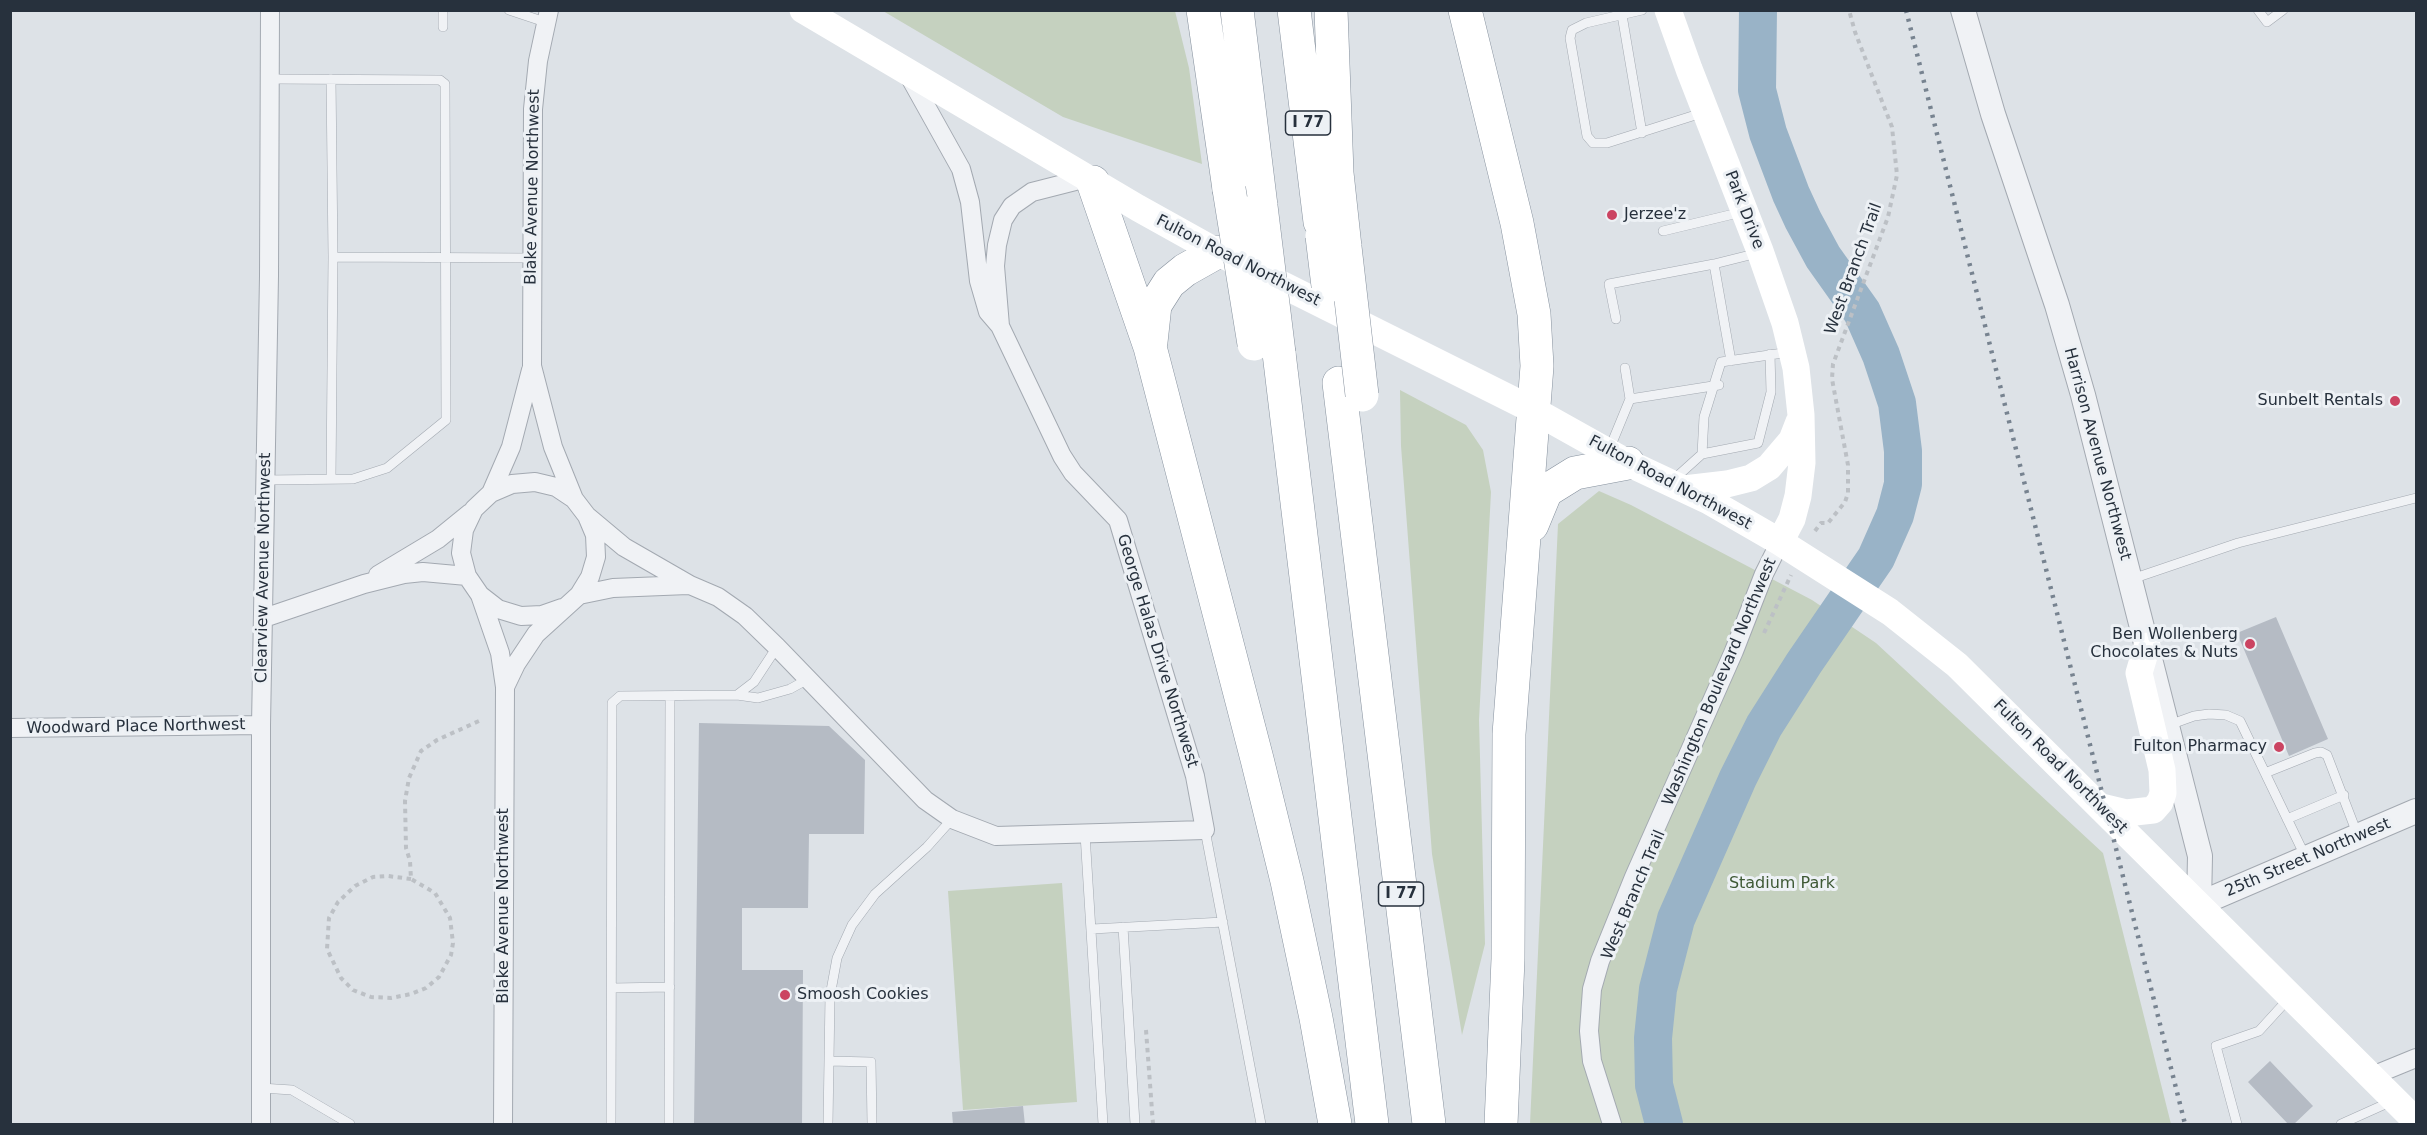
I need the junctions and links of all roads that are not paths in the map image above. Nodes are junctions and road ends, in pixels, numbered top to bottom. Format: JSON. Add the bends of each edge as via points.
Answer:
{"nodes":[{"id":1,"x":270,"y":10,"type":"edge"},
{"id":2,"x":443,"y":10,"type":"edge"},
{"id":3,"x":509,"y":10,"type":"edge"},
{"id":4,"x":803,"y":10,"type":"edge"},
{"id":5,"x":1203,"y":10,"type":"edge"},
{"id":6,"x":1238,"y":10,"type":"edge"},
{"id":7,"x":1294,"y":10,"type":"edge"},
{"id":8,"x":1331,"y":10,"type":"edge"},
{"id":9,"x":1465,"y":10,"type":"edge"},
{"id":10,"x":1642,"y":10,"type":"edge"},
{"id":11,"x":1668,"y":10,"type":"edge"},
{"id":12,"x":1963,"y":10,"type":"edge"},
{"id":13,"x":2258,"y":10,"type":"edge"},
{"id":14,"x":2283,"y":10,"type":"edge"},
{"id":15,"x":1622,"y":15,"type":"junction"},
{"id":16,"x":547,"y":16,"type":"edge"},
{"id":17,"x":443,"y":27,"type":"dead end"},
{"id":18,"x":908,"y":74,"type":"junction"},
{"id":19,"x":270,"y":79,"type":"junction"},
{"id":20,"x":331,"y":79,"type":"junction"},
{"id":21,"x":1705,"y":112,"type":"junction"},
{"id":22,"x":1642,"y":133,"type":"junction"},
{"id":23,"x":1090,"y":180,"type":"junction"},
{"id":24,"x":1745,"y":212,"type":"junction"},
{"id":25,"x":972,"y":224,"type":"junction"},
{"id":26,"x":1000,"y":224,"type":"junction"},
{"id":27,"x":1662,"y":231,"type":"dead end"},
{"id":28,"x":1334,"y":241,"type":"junction"},
{"id":29,"x":1217,"y":252,"type":"junction"},
{"id":30,"x":1761,"y":252,"type":"junction"},
{"id":31,"x":333,"y":257,"type":"junction"},
{"id":32,"x":445,"y":257,"type":"junction"},
{"id":33,"x":531,"y":258,"type":"junction"},
{"id":34,"x":1714,"y":264,"type":"junction"},
{"id":35,"x":1616,"y":319,"type":"dead end"},
{"id":36,"x":1000,"y":326,"type":"junction"},
{"id":37,"x":1150,"y":347,"type":"junction"},
{"id":38,"x":1267,"y":349,"type":"junction"},
{"id":39,"x":1781,"y":353,"type":"junction"},
{"id":40,"x":1731,"y":361,"type":"junction"},
{"id":41,"x":532,"y":366,"type":"junction"},
{"id":42,"x":1626,"y":368,"type":"dead end"},
{"id":43,"x":1718,"y":385,"type":"junction"},
{"id":44,"x":1630,"y":399,"type":"junction"},
{"id":45,"x":1535,"y":411,"type":"junction"},
{"id":46,"x":1766,"y":412,"type":"junction"},
{"id":47,"x":1755,"y":414,"type":"dead end"},
{"id":48,"x":1801,"y":415,"type":"junction"},
{"id":49,"x":1702,"y":454,"type":"junction"},
{"id":50,"x":1618,"y":458,"type":"junction"},
{"id":51,"x":331,"y":479,"type":"junction"},
{"id":52,"x":266,"y":480,"type":"junction"},
{"id":53,"x":1677,"y":486,"type":"junction"},
{"id":54,"x":491,"y":494,"type":"junction"},
{"id":55,"x":2416,"y":498,"type":"edge"},
{"id":56,"x":574,"y":499,"type":"junction"},
{"id":57,"x":474,"y":510,"type":"junction"},
{"id":58,"x":587,"y":516,"type":"junction"},
{"id":59,"x":1525,"y":541,"type":"junction"},
{"id":60,"x":1791,"y":549,"type":"junction"},
{"id":61,"x":467,"y":576,"type":"junction"},
{"id":62,"x":2130,"y":580,"type":"junction"},
{"id":63,"x":364,"y":584,"type":"junction"},
{"id":64,"x":690,"y":585,"type":"junction"},
{"id":65,"x":480,"y":595,"type":"junction"},
{"id":66,"x":579,"y":595,"type":"junction"},
{"id":67,"x":562,"y":608,"type":"junction"},
{"id":68,"x":264,"y":618,"type":"junction"},
{"id":69,"x":2146,"y":646,"type":"junction"},
{"id":70,"x":777,"y":647,"type":"junction"},
{"id":71,"x":808,"y":679,"type":"junction"},
{"id":72,"x":505,"y":687,"type":"junction"},
{"id":73,"x":737,"y":695,"type":"junction"},
{"id":74,"x":670,"y":696,"type":"junction"},
{"id":75,"x":261,"y":725,"type":"junction"},
{"id":76,"x":2167,"y":725,"type":"junction"},
{"id":77,"x":10,"y":728,"type":"edge"},
{"id":78,"x":2265,"y":773,"type":"junction"},
{"id":79,"x":2344,"y":795,"type":"junction"},
{"id":80,"x":2101,"y":807,"type":"junction"},
{"id":81,"x":2416,"y":811,"type":"edge"},
{"id":82,"x":952,"y":819,"type":"junction"},
{"id":83,"x":2287,"y":819,"type":"junction"},
{"id":84,"x":1205,"y":830,"type":"junction"},
{"id":85,"x":1085,"y":834,"type":"junction"},
{"id":86,"x":2358,"y":836,"type":"junction"},
{"id":87,"x":2306,"y":858,"type":"junction"},
{"id":88,"x":2199,"y":904,"type":"junction"},
{"id":89,"x":1223,"y":922,"type":"junction"},
{"id":90,"x":1124,"y":927,"type":"junction"},
{"id":91,"x":1092,"y":929,"type":"junction"},
{"id":92,"x":670,"y":987,"type":"junction"},
{"id":93,"x":612,"y":988,"type":"junction"},
{"id":94,"x":2291,"y":996,"type":"junction"},
{"id":95,"x":2416,"y":1058,"type":"edge"},
{"id":96,"x":829,"y":1062,"type":"junction"},
{"id":97,"x":2372,"y":1076,"type":"junction"},
{"id":98,"x":261,"y":1088,"type":"junction"},
{"id":99,"x":2395,"y":1099,"type":"junction"},
{"id":100,"x":2416,"y":1120,"type":"edge"},
{"id":101,"x":261,"y":1125,"type":"edge"},
{"id":102,"x":350,"y":1125,"type":"edge"},
{"id":103,"x":503,"y":1125,"type":"edge"},
{"id":104,"x":611,"y":1125,"type":"edge"},
{"id":105,"x":669,"y":1125,"type":"edge"},
{"id":106,"x":828,"y":1125,"type":"edge"},
{"id":107,"x":872,"y":1125,"type":"edge"},
{"id":108,"x":1103,"y":1125,"type":"edge"},
{"id":109,"x":1135,"y":1125,"type":"edge"},
{"id":110,"x":1261,"y":1125,"type":"edge"},
{"id":111,"x":1335,"y":1125,"type":"edge"},
{"id":112,"x":1372,"y":1125,"type":"edge"},
{"id":113,"x":1429,"y":1125,"type":"edge"},
{"id":114,"x":1501,"y":1125,"type":"edge"},
{"id":115,"x":1612,"y":1125,"type":"edge"},
{"id":116,"x":2237,"y":1125,"type":"edge"},
{"id":117,"x":2341,"y":1125,"type":"edge"}],
"edges":[{"from":1,"to":19,"type":"street","name":"Clearview Avenue Northwest"},
{"from":2,"to":17,"type":"lane"},
{"from":3,"to":16,"type":"lane"},
{"from":4,"to":18,"type":"main road","name":"Fulton Road Northwest"},
{"from":5,"to":38,"type":"highway","bridge":true,"via":[[1229,189]]},
{"from":6,"to":38,"type":"highway","bridge":true,"via":[[1261,206]]},
{"from":7,"to":28,"type":"highway","number":"I 77"},
{"from":8,"to":28,"type":"highway","via":[[1337,173]]},
{"from":9,"to":45,"type":"highway","via":[[1517,223],[1534,314]]},
{"from":10,"to":15,"type":"lane"},
{"from":11,"to":21,"type":"main road","name":"Park Drive"},
{"from":12,"to":62,"type":"street","name":"Harrison Avenue Northwest","via":[[2070,350]]},
{"from":13,"to":14,"type":"lane","via":[[2267,22]]},
{"from":15,"to":22,"type":"lane"},
{"from":15,"to":22,"type":"lane","via":[[1586,23],[1572,30],[1569,38],[1587,136],[1593,143],[1607,143]]},
{"from":16,"to":33,"type":"street","name":"Blake Avenue Northwest","via":[[533,109]]},
{"from":18,"to":23,"type":"main road","name":"Fulton Road Northwest"},
{"from":18,"to":25,"type":"street","name":"George Halas Drive Northwest","via":[[959,163]]},
{"from":19,"to":20,"type":"lane"},
{"from":19,"to":52,"type":"street","name":"Clearview Avenue Northwest"},
{"from":20,"to":31,"type":"lane"},
{"from":20,"to":32,"type":"lane","via":[[440,80],[445,84]]},
{"from":21,"to":22,"type":"lane"},
{"from":21,"to":24,"type":"main road","name":"Park Drive"},
{"from":23,"to":26,"type":"street","via":[[1032,192],[1012,206]]},
{"from":23,"to":29,"type":"main road","name":"Fulton Road Northwest"},
{"from":23,"to":37,"type":"highway"},
{"from":24,"to":27,"type":"lane"},
{"from":24,"to":30,"type":"main road","name":"Park Drive"},
{"from":25,"to":26,"type":"street"},
{"from":25,"to":36,"type":"street","name":"George Halas Drive Northwest","via":[[982,292],[988,312]]},
{"from":26,"to":36,"type":"street","name":"George Halas Drive Northwest","via":[[995,266]]},
{"from":28,"to":113,"type":"highway","number":"I 77","bridge":true,"via":[[1351,389],[1373,664]]},
{"from":29,"to":37,"type":"highway","via":[[1169,282],[1155,305]]},
{"from":29,"to":45,"type":"main road","name":"Fulton Road Northwest"},
{"from":30,"to":34,"type":"lane"},
{"from":30,"to":39,"type":"main road","name":"Park Drive","via":[[1785,323]]},
{"from":31,"to":32,"type":"lane"},
{"from":31,"to":51,"type":"lane"},
{"from":32,"to":33,"type":"lane"},
{"from":32,"to":51,"type":"lane","via":[[446,420],[387,468],[353,479]]},
{"from":33,"to":41,"type":"street","name":"Blake Avenue Northwest"},
{"from":34,"to":35,"type":"lane","via":[[1610,284]]},
{"from":34,"to":40,"type":"lane"},
{"from":36,"to":84,"type":"street","name":"George Halas Drive Northwest","via":[[1062,456],[1118,520],[1195,776]]},
{"from":37,"to":111,"type":"highway","via":[[1287,881]]},
{"from":38,"to":112,"type":"highway","via":[[1316,664]]},
{"from":39,"to":40,"type":"lane"},
{"from":39,"to":46,"type":"lane","via":[[1768,381],[1771,392]]},
{"from":39,"to":48,"type":"main road","name":"Park Drive"},
{"from":40,"to":43,"type":"lane","via":[[1722,362]]},
{"from":41,"to":54,"type":"street","name":"Blake Avenue Northwest","via":[[511,447]]},
{"from":41,"to":56,"type":"street","name":"Blake Avenue Northwest","via":[[553,447]]},
{"from":42,"to":44,"type":"lane"},
{"from":43,"to":44,"type":"lane"},
{"from":43,"to":49,"type":"lane"},
{"from":44,"to":50,"type":"lane"},
{"from":45,"to":50,"type":"main road","name":"Fulton Road Northwest"},
{"from":45,"to":59,"type":"highway"},
{"from":46,"to":47,"type":"lane"},
{"from":46,"to":49,"type":"lane","via":[[1758,443]]},
{"from":48,"to":53,"type":"main road","via":[[1792,440],[1769,467],[1751,478],[1727,484]]},
{"from":48,"to":60,"type":"main road","name":"Park Drive","via":[[1802,463]]},
{"from":49,"to":53,"type":"lane"},
{"from":50,"to":53,"type":"main road","name":"Fulton Road Northwest"},
{"from":50,"to":59,"type":"highway","via":[[1575,473],[1546,491]]},
{"from":51,"to":52,"type":"lane"},
{"from":52,"to":68,"type":"street","name":"Clearview Avenue Northwest"},
{"from":53,"to":60,"type":"main road","name":"Fulton Road Northwest"},
{"from":54,"to":56,"type":"street","via":[[512,484],[536,482],[556,487]]},
{"from":54,"to":57,"type":"street"},
{"from":55,"to":62,"type":"lane","via":[[2238,543]]},
{"from":56,"to":58,"type":"street"},
{"from":57,"to":61,"type":"street","via":[[464,530],[461,553]]},
{"from":57,"to":63,"type":"street","via":[[438,539]]},
{"from":58,"to":64,"type":"street","via":[[624,547]]},
{"from":58,"to":66,"type":"street","via":[[595,535],[596,556]]},
{"from":59,"to":114,"type":"highway","via":[[1509,734],[1508,959]]},
{"from":60,"to":80,"type":"main road","name":"Fulton Road Northwest","via":[[1890,612],[1957,665]]},
{"from":60,"to":115,"type":"street","name":"Washington Boulevard Northwest","via":[[1764,574],[1611,933],[1592,989],[1592,1061]]},
{"from":61,"to":63,"type":"street","via":[[423,572]]},
{"from":61,"to":65,"type":"street"},
{"from":62,"to":69,"type":"street","name":"Harrison Avenue Northwest"},
{"from":63,"to":68,"type":"street"},
{"from":64,"to":66,"type":"street","via":[[613,588]]},
{"from":64,"to":70,"type":"street","via":[[718,597],[745,616]]},
{"from":65,"to":67,"type":"street","via":[[498,609],[520,616],[542,615]]},
{"from":65,"to":72,"type":"street","name":"Blake Avenue Northwest","via":[[500,653]]},
{"from":66,"to":67,"type":"street"},
{"from":67,"to":72,"type":"street","name":"Blake Avenue Northwest","via":[[536,634]]},
{"from":68,"to":75,"type":"street","name":"Clearview Avenue Northwest"},
{"from":69,"to":76,"type":"street","name":"Harrison Avenue Northwest"},
{"from":69,"to":80,"type":"main road","via":[[2139,673],[2162,770],[2163,793],[2153,810],[2126,813]]},
{"from":70,"to":71,"type":"street"},
{"from":70,"to":73,"type":"lane","via":[[754,682]]},
{"from":71,"to":73,"type":"lane","via":[[758,699]]},
{"from":71,"to":82,"type":"street","via":[[925,800]]},
{"from":72,"to":103,"type":"street","name":"Blake Avenue Northwest"},
{"from":73,"to":74,"type":"lane"},
{"from":74,"to":92,"type":"lane"},
{"from":74,"to":93,"type":"lane","via":[[620,696],[612,703]]},
{"from":75,"to":77,"type":"street","name":"Woodward Place Northwest"},
{"from":75,"to":98,"type":"street","name":"Clearview Avenue Northwest"},
{"from":76,"to":78,"type":"lane","via":[[2194,716],[2226,715],[2240,721]]},
{"from":76,"to":88,"type":"street","name":"Harrison Avenue Northwest","via":[[2200,856]]},
{"from":78,"to":79,"type":"lane","via":[[2321,752],[2327,755]]},
{"from":78,"to":83,"type":"lane"},
{"from":79,"to":83,"type":"lane"},
{"from":79,"to":86,"type":"lane"},
{"from":80,"to":88,"type":"main road","name":"Fulton Road Northwest"},
{"from":81,"to":86,"type":"street","name":"25th Street Northwest"},
{"from":82,"to":85,"type":"street","via":[[996,836]]},
{"from":82,"to":96,"type":"lane","via":[[875,894],[852,925],[837,958],[830,996]]},
{"from":83,"to":87,"type":"lane"},
{"from":84,"to":85,"type":"street"},
{"from":84,"to":89,"type":"lane","name":"George Halas Drive Northwest"},
{"from":85,"to":91,"type":"lane"},
{"from":86,"to":87,"type":"street","name":"25th Street Northwest"},
{"from":87,"to":88,"type":"street","name":"25th Street Northwest"},
{"from":88,"to":94,"type":"main road","name":"Fulton Road Northwest"},
{"from":89,"to":90,"type":"lane"},
{"from":89,"to":110,"type":"lane","name":"George Halas Drive Northwest"},
{"from":90,"to":91,"type":"lane"},
{"from":90,"to":109,"type":"lane"},
{"from":91,"to":108,"type":"lane"},
{"from":92,"to":93,"type":"lane"},
{"from":92,"to":105,"type":"lane"},
{"from":93,"to":104,"type":"lane"},
{"from":94,"to":97,"type":"main road","name":"Fulton Road Northwest"},
{"from":94,"to":116,"type":"lane","via":[[2259,1031],[2216,1046]]},
{"from":95,"to":97,"type":"street"},
{"from":96,"to":106,"type":"lane"},
{"from":96,"to":107,"type":"lane","via":[[871,1062]]},
{"from":97,"to":99,"type":"main road","name":"Fulton Road Northwest"},
{"from":98,"to":101,"type":"street","name":"Clearview Avenue Northwest"},
{"from":98,"to":102,"type":"lane","via":[[292,1090]]},
{"from":99,"to":100,"type":"main road","name":"Fulton Road Northwest"},
{"from":99,"to":117,"type":"lane"}]}
